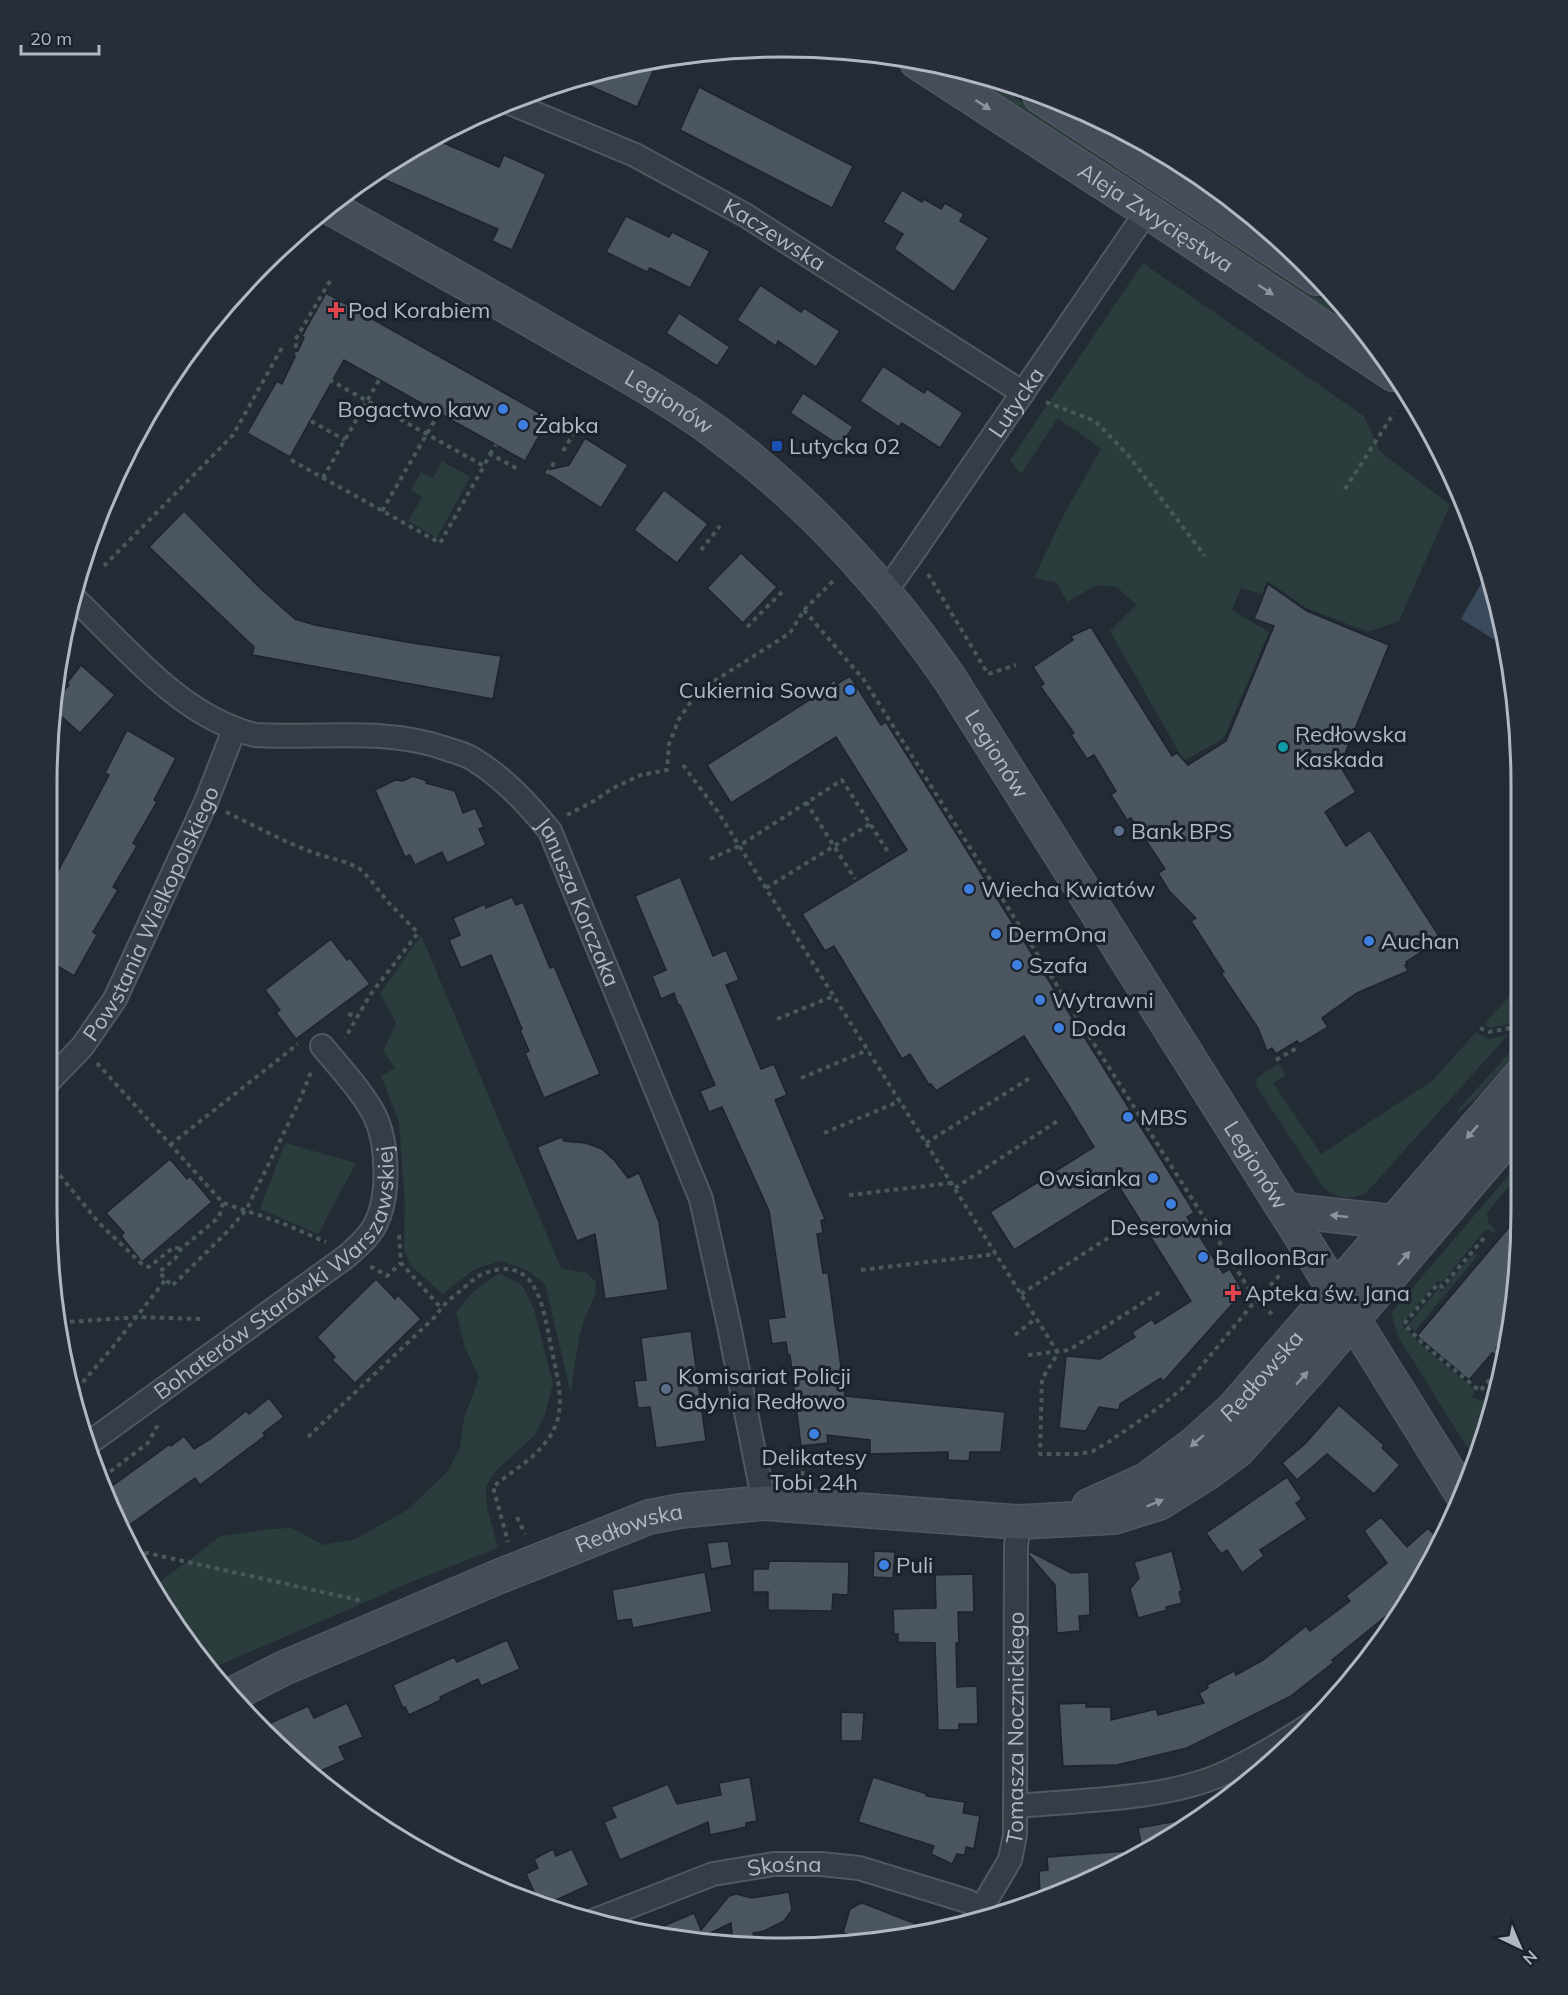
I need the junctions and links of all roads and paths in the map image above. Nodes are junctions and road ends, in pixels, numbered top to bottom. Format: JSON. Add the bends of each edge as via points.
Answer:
{"nodes":[{"id":1,"x":934,"y":73,"type":"edge"},
{"id":2,"x":520,"y":107,"type":"edge"},
{"id":3,"x":1070,"y":115,"type":"edge"},
{"id":4,"x":336,"y":211,"type":"edge"},
{"id":5,"x":1147,"y":211,"type":"junction"},
{"id":6,"x":1282,"y":255,"type":"edge"},
{"id":7,"x":330,"y":281,"type":"dead end"},
{"id":8,"x":284,"y":344,"type":"dead end"},
{"id":9,"x":1376,"y":363,"type":"edge"},
{"id":10,"x":379,"y":380,"type":"dead end"},
{"id":11,"x":1023,"y":393,"type":"junction"},
{"id":12,"x":367,"y":400,"type":"junction"},
{"id":13,"x":438,"y":413,"type":"dead end"},
{"id":14,"x":1394,"y":413,"type":"dead end"},
{"id":15,"x":311,"y":421,"type":"dead end"},
{"id":16,"x":577,"y":428,"type":"dead end"},
{"id":17,"x":426,"y":434,"type":"junction"},
{"id":18,"x":345,"y":440,"type":"junction"},
{"id":19,"x":496,"y":445,"type":"dead end"},
{"id":20,"x":562,"y":451,"type":"dead end"},
{"id":21,"x":490,"y":454,"type":"junction"},
{"id":22,"x":291,"y":460,"type":"dead end"},
{"id":23,"x":555,"y":461,"type":"dead end"},
{"id":24,"x":484,"y":466,"type":"junction"},
{"id":25,"x":518,"y":469,"type":"dead end"},
{"id":26,"x":548,"y":474,"type":"dead end"},
{"id":27,"x":323,"y":478,"type":"junction"},
{"id":28,"x":1345,"y":489,"type":"dead end"},
{"id":29,"x":382,"y":511,"type":"junction"},
{"id":30,"x":720,"y":526,"type":"dead end"},
{"id":31,"x":700,"y":550,"type":"dead end"},
{"id":32,"x":1205,"y":556,"type":"dead end"},
{"id":33,"x":104,"y":566,"type":"dead end"},
{"id":34,"x":927,"y":572,"type":"dead end"},
{"id":35,"x":841,"y":573,"type":"dead end"},
{"id":36,"x":785,"y":589,"type":"dead end"},
{"id":37,"x":882,"y":590,"type":"junction"},
{"id":38,"x":80,"y":603,"type":"edge"},
{"id":39,"x":804,"y":610,"type":"junction"},
{"id":40,"x":747,"y":627,"type":"dead end"},
{"id":41,"x":1016,"y":665,"type":"dead end"},
{"id":42,"x":234,"y":730,"type":"junction"},
{"id":43,"x":683,"y":765,"type":"dead end"},
{"id":44,"x":806,"y":802,"type":"junction"},
{"id":45,"x":222,"y":810,"type":"dead end"},
{"id":46,"x":567,"y":816,"type":"dead end"},
{"id":47,"x":870,"y":824,"type":"junction"},
{"id":48,"x":739,"y":846,"type":"junction"},
{"id":49,"x":834,"y":846,"type":"junction"},
{"id":50,"x":890,"y":855,"type":"dead end"},
{"id":51,"x":710,"y":859,"type":"dead end"},
{"id":52,"x":855,"y":879,"type":"dead end"},
{"id":53,"x":766,"y":888,"type":"junction"},
{"id":54,"x":834,"y":996,"type":"junction"},
{"id":55,"x":348,"y":1014,"type":"dead end"},
{"id":56,"x":777,"y":1019,"type":"dead end"},
{"id":57,"x":1480,"y":1028,"type":"dead end"},
{"id":58,"x":1511,"y":1028,"type":"edge"},
{"id":59,"x":322,"y":1046,"type":"junction"},
{"id":60,"x":1297,"y":1047,"type":"dead end"},
{"id":61,"x":868,"y":1050,"type":"junction"},
{"id":62,"x":1276,"y":1060,"type":"dead end"},
{"id":63,"x":100,"y":1067,"type":"dead end"},
{"id":64,"x":57,"y":1073,"type":"edge"},
{"id":65,"x":801,"y":1078,"type":"dead end"},
{"id":66,"x":1030,"y":1078,"type":"dead end"},
{"id":67,"x":1511,"y":1087,"type":"edge"},
{"id":68,"x":900,"y":1101,"type":"junction"},
{"id":69,"x":1059,"y":1120,"type":"dead end"},
{"id":70,"x":824,"y":1132,"type":"dead end"},
{"id":71,"x":1511,"y":1134,"type":"edge"},
{"id":72,"x":926,"y":1143,"type":"junction"},
{"id":73,"x":170,"y":1145,"type":"junction"},
{"id":74,"x":57,"y":1172,"type":"edge"},
{"id":75,"x":952,"y":1183,"type":"junction"},
{"id":76,"x":955,"y":1188,"type":"junction"},
{"id":77,"x":849,"y":1195,"type":"dead end"},
{"id":78,"x":223,"y":1203,"type":"junction"},
{"id":79,"x":246,"y":1210,"type":"junction"},
{"id":80,"x":1285,"y":1210,"type":"junction"},
{"id":81,"x":1394,"y":1222,"type":"junction"},
{"id":82,"x":1125,"y":1227,"type":"dead end"},
{"id":83,"x":1484,"y":1238,"type":"dead end"},
{"id":84,"x":182,"y":1249,"type":"junction"},
{"id":85,"x":319,"y":1250,"type":"dead end"},
{"id":86,"x":996,"y":1254,"type":"junction"},
{"id":87,"x":401,"y":1263,"type":"dead end"},
{"id":88,"x":861,"y":1270,"type":"dead end"},
{"id":89,"x":1282,"y":1273,"type":"dead end"},
{"id":90,"x":387,"y":1276,"type":"dead end"},
{"id":91,"x":166,"y":1279,"type":"junction"},
{"id":92,"x":1163,"y":1290,"type":"dead end"},
{"id":93,"x":1335,"y":1290,"type":"junction"},
{"id":94,"x":1021,"y":1294,"type":"junction"},
{"id":95,"x":1256,"y":1299,"type":"junction"},
{"id":96,"x":1272,"y":1314,"type":"dead end"},
{"id":97,"x":137,"y":1317,"type":"junction"},
{"id":98,"x":1036,"y":1318,"type":"junction"},
{"id":99,"x":202,"y":1319,"type":"dead end"},
{"id":100,"x":1353,"y":1319,"type":"junction"},
{"id":101,"x":66,"y":1322,"type":"edge"},
{"id":102,"x":1015,"y":1335,"type":"dead end"},
{"id":103,"x":1493,"y":1349,"type":"dead end"},
{"id":104,"x":1058,"y":1353,"type":"junction"},
{"id":105,"x":1497,"y":1353,"type":"edge"},
{"id":106,"x":1028,"y":1355,"type":"dead end"},
{"id":107,"x":1491,"y":1378,"type":"edge"},
{"id":108,"x":79,"y":1386,"type":"edge"},
{"id":109,"x":160,"y":1420,"type":"dead end"},
{"id":110,"x":308,"y":1437,"type":"dead end"},
{"id":111,"x":94,"y":1439,"type":"edge"},
{"id":112,"x":775,"y":1459,"type":"dead end"},
{"id":113,"x":107,"y":1474,"type":"edge"},
{"id":114,"x":801,"y":1485,"type":"dead end"},
{"id":115,"x":1457,"y":1486,"type":"edge"},
{"id":116,"x":764,"y":1503,"type":"junction"},
{"id":117,"x":517,"y":1517,"type":"dead end"},
{"id":118,"x":1057,"y":1520,"type":"junction"},
{"id":119,"x":1019,"y":1522,"type":"junction"},
{"id":120,"x":526,"y":1536,"type":"dead end"},
{"id":121,"x":511,"y":1550,"type":"dead end"},
{"id":122,"x":143,"y":1554,"type":"edge"},
{"id":123,"x":368,"y":1602,"type":"dead end"},
{"id":124,"x":238,"y":1691,"type":"edge"},
{"id":125,"x":1276,"y":1746,"type":"edge"},
{"id":126,"x":1017,"y":1806,"type":"junction"},
{"id":127,"x":979,"y":1911,"type":"edge"},
{"id":128,"x":974,"y":1912,"type":"edge"},
{"id":129,"x":607,"y":1916,"type":"edge"}],
"edges":[{"from":1,"to":5,"type":"street","name":"Aleja Zwycięstwa","one_way":true},
{"from":2,"to":11,"type":"street","name":"Kaczewska","via":[[635,155],[745,215]]},
{"from":3,"to":6,"type":"street","name":"Aleja Zwycięstwa"},
{"from":4,"to":37,"type":"street","name":"Legionów","via":[[496,299],[696,418],[797,500]]},
{"from":5,"to":9,"type":"street","name":"Aleja Zwycięstwa","one_way":true},
{"from":5,"to":11,"type":"street","name":"Lutycka"},
{"from":7,"to":12,"type":"path","via":[[299,332],[298,359]]},
{"from":8,"to":33,"type":"path","via":[[233,435]]},
{"from":10,"to":12,"type":"path"},
{"from":11,"to":32,"type":"path","via":[[1095,421],[1128,455]]},
{"from":11,"to":37,"type":"street","name":"Lutycka","via":[[896,577]]},
{"from":12,"to":17,"type":"path"},
{"from":12,"to":18,"type":"path"},
{"from":13,"to":17,"type":"path"},
{"from":14,"to":28,"type":"path"},
{"from":15,"to":18,"type":"path"},
{"from":16,"to":20,"type":"path"},
{"from":17,"to":24,"type":"path"},
{"from":17,"to":29,"type":"path"},
{"from":18,"to":27,"type":"path"},
{"from":19,"to":21,"type":"path"},
{"from":21,"to":24,"type":"path"},
{"from":21,"to":25,"type":"path"},
{"from":22,"to":27,"type":"path"},
{"from":23,"to":26,"type":"path"},
{"from":24,"to":29,"type":"path","via":[[440,543]]},
{"from":27,"to":29,"type":"path"},
{"from":30,"to":31,"type":"path"},
{"from":34,"to":41,"type":"path","via":[[988,674]]},
{"from":35,"to":39,"type":"path"},
{"from":36,"to":40,"type":"path"},
{"from":37,"to":80,"type":"street","name":"Legionów","via":[[950,680]]},
{"from":38,"to":42,"type":"street","name":"Janusza Korczaka","via":[[167,688],[200,713]]},
{"from":39,"to":46,"type":"path","via":[[790,633],[708,685],[690,703],[669,744],[667,770],[641,775]]},
{"from":39,"to":95,"type":"path","via":[[864,680]]},
{"from":42,"to":64,"type":"street","name":"Powstania Wielkopolskiego","via":[[206,802],[115,999],[82,1047]]},
{"from":42,"to":116,"type":"street","name":"Janusza Korczaka","via":[[281,736],[384,735],[434,744],[471,757],[498,776],[524,799],[550,831],[701,1199]]},
{"from":43,"to":48,"type":"path"},
{"from":44,"to":47,"type":"path","via":[[842,780]]},
{"from":44,"to":48,"type":"path"},
{"from":44,"to":49,"type":"path"},
{"from":45,"to":55,"type":"path","via":[[285,841],[360,869],[418,933],[357,1016]]},
{"from":47,"to":49,"type":"path"},
{"from":47,"to":50,"type":"path"},
{"from":48,"to":51,"type":"path"},
{"from":48,"to":53,"type":"path"},
{"from":49,"to":52,"type":"path"},
{"from":49,"to":53,"type":"path"},
{"from":53,"to":54,"type":"path"},
{"from":54,"to":56,"type":"path"},
{"from":54,"to":61,"type":"path"},
{"from":57,"to":58,"type":"path","via":[[1489,1032]]},
{"from":59,"to":73,"type":"path","via":[[306,1038]]},
{"from":59,"to":79,"type":"path"},
{"from":59,"to":111,"type":"street","name":"Bohaterów Starówki Warszawskiej","via":[[365,1100],[382,1134],[384,1184],[375,1226],[347,1256]]},
{"from":60,"to":62,"type":"path"},
{"from":61,"to":65,"type":"path"},
{"from":61,"to":68,"type":"path"},
{"from":63,"to":73,"type":"path"},
{"from":66,"to":72,"type":"path"},
{"from":67,"to":81,"type":"street","name":"Redłowska","one_way":true},
{"from":68,"to":70,"type":"path"},
{"from":68,"to":72,"type":"path"},
{"from":69,"to":76,"type":"path"},
{"from":100,"to":71,"type":"street","name":"Redłowska","one_way":true},
{"from":72,"to":75,"type":"path"},
{"from":73,"to":78,"type":"path"},
{"from":74,"to":84,"type":"path","via":[[99,1223],[143,1265],[149,1267],[174,1247]]},
{"from":75,"to":76,"type":"path"},
{"from":75,"to":77,"type":"path"},
{"from":76,"to":86,"type":"path"},
{"from":78,"to":79,"type":"path"},
{"from":78,"to":84,"type":"path","via":[[219,1217]]},
{"from":79,"to":85,"type":"path","via":[[328,1243]]},
{"from":79,"to":91,"type":"path","via":[[175,1284],[172,1286]]},
{"from":81,"to":80,"type":"street","one_way":true},
{"from":80,"to":93,"type":"street","name":"Legionów"},
{"from":81,"to":93,"type":"street","name":"Redłowska"},
{"from":82,"to":94,"type":"path"},
{"from":83,"to":107,"type":"path","via":[[1404,1324],[1480,1391]]},
{"from":84,"to":91,"type":"path","via":[[159,1272]]},
{"from":86,"to":88,"type":"path"},
{"from":86,"to":94,"type":"path"},
{"from":87,"to":90,"type":"path"},
{"from":89,"to":95,"type":"path"},
{"from":91,"to":97,"type":"path"},
{"from":92,"to":104,"type":"path","via":[[1069,1350]]},
{"from":93,"to":100,"type":"street","name":"Legionów"},
{"from":93,"to":118,"type":"street","name":"Redłowska","one_way":true,"via":[[1234,1408],[1192,1446],[1146,1480]]},
{"from":94,"to":98,"type":"path"},
{"from":95,"to":96,"type":"path"},
{"from":95,"to":104,"type":"path","via":[[1185,1386],[1093,1451],[1040,1454],[1042,1378]]},
{"from":97,"to":99,"type":"path"},
{"from":97,"to":101,"type":"path"},
{"from":97,"to":108,"type":"path"},
{"from":98,"to":102,"type":"path"},
{"from":98,"to":104,"type":"path"},
{"from":100,"to":115,"type":"street","name":"Legionów"},
{"from":118,"to":100,"type":"street","name":"Redłowska","one_way":true,"via":[[1114,1517],[1159,1503],[1207,1473],[1238,1450]]},
{"from":103,"to":105,"type":"path"},
{"from":104,"to":106,"type":"path"},
{"from":109,"to":113,"type":"path","via":[[148,1443]]},
{"from":110,"to":121,"type":"path","via":[[475,1277],[490,1270],[511,1269],[527,1278],[537,1290],[561,1404],[545,1445],[493,1487]]},
{"from":112,"to":114,"type":"path","via":[[804,1459]]},
{"from":116,"to":119,"type":"street","name":"Redłowska"},
{"from":116,"to":124,"type":"street","name":"Redłowska","via":[[649,1517],[500,1576]]},
{"from":117,"to":120,"type":"path"},
{"from":118,"to":119,"type":"street","name":"Redłowska"},
{"from":119,"to":126,"type":"street","name":"Tomasza Nocznickiego"},
{"from":122,"to":123,"type":"path"},
{"from":125,"to":126,"type":"street","via":[[1224,1773],[1192,1784],[1143,1794]]},
{"from":126,"to":127,"type":"street","name":"Tomasza Nocznickiego","via":[[1010,1860]]},
{"from":128,"to":129,"type":"street","name":"Skośna","via":[[967,1900],[859,1868],[774,1864],[713,1874]]}]}
